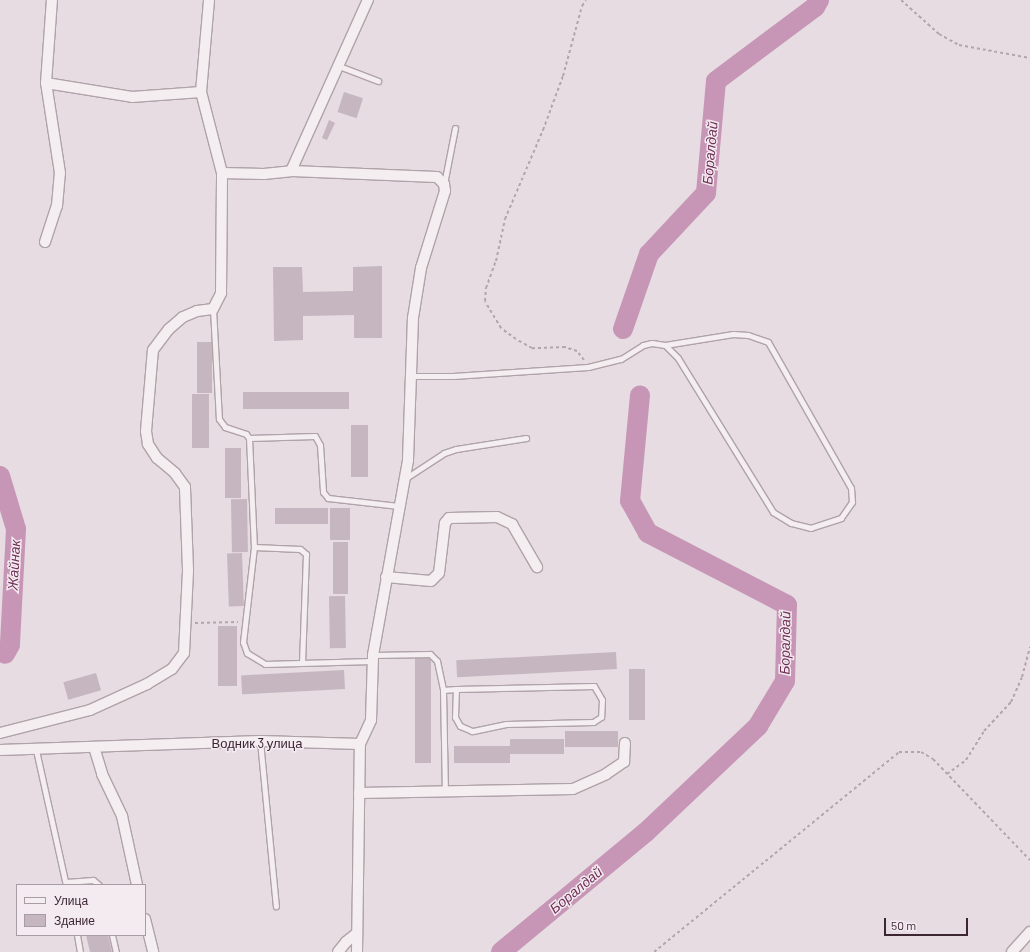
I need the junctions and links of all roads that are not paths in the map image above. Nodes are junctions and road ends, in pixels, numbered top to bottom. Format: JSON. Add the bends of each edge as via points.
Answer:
{"nodes":[{"id":1,"x":52,"y":0,"type":"edge"},
{"id":2,"x":210,"y":0,"type":"edge"},
{"id":3,"x":368,"y":0,"type":"edge"},
{"id":4,"x":339,"y":66,"type":"junction"},
{"id":5,"x":378,"y":81,"type":"dead end"},
{"id":6,"x":46,"y":83,"type":"junction"},
{"id":7,"x":201,"y":92,"type":"junction"},
{"id":8,"x":455,"y":128,"type":"dead end"},
{"id":9,"x":291,"y":171,"type":"junction"},
{"id":10,"x":222,"y":173,"type":"junction"},
{"id":11,"x":444,"y":184,"type":"junction"},
{"id":12,"x":45,"y":242,"type":"dead end"},
{"id":13,"x":213,"y":309,"type":"junction"},
{"id":14,"x":665,"y":345,"type":"junction"},
{"id":15,"x":410,"y":376,"type":"junction"},
{"id":16,"x":249,"y":438,"type":"junction"},
{"id":17,"x":526,"y":438,"type":"dead end"},
{"id":18,"x":404,"y":480,"type":"junction"},
{"id":19,"x":399,"y":506,"type":"junction"},
{"id":20,"x":254,"y":548,"type":"junction"},
{"id":21,"x":537,"y":567,"type":"dead end"},
{"id":22,"x":386,"y":577,"type":"junction"},
{"id":23,"x":372,"y":658,"type":"junction"},
{"id":24,"x":302,"y":663,"type":"junction"},
{"id":25,"x":456,"y":689,"type":"junction"},
{"id":26,"x":444,"y":690,"type":"junction"},
{"id":27,"x":0,"y":733,"type":"edge"},
{"id":28,"x":260,"y":741,"type":"junction"},
{"id":29,"x":625,"y":743,"type":"dead end"},
{"id":30,"x":360,"y":744,"type":"junction"},
{"id":31,"x":94,"y":747,"type":"junction"},
{"id":32,"x":0,"y":750,"type":"edge"},
{"id":33,"x":36,"y":750,"type":"junction"},
{"id":34,"x":446,"y":790,"type":"junction"},
{"id":35,"x":359,"y":793,"type":"junction"},
{"id":36,"x":66,"y":884,"type":"edge"},
{"id":37,"x":98,"y":884,"type":"edge"},
{"id":38,"x":137,"y":884,"type":"edge"},
{"id":39,"x":276,"y":906,"type":"dead end"},
{"id":40,"x":146,"y":922,"type":"edge"},
{"id":41,"x":1030,"y":932,"type":"edge"},
{"id":42,"x":357,"y":933,"type":"junction"},
{"id":43,"x":77,"y":936,"type":"edge"},
{"id":44,"x":112,"y":936,"type":"edge"},
{"id":45,"x":80,"y":952,"type":"edge"},
{"id":46,"x":116,"y":952,"type":"edge"},
{"id":47,"x":153,"y":952,"type":"edge"},
{"id":48,"x":338,"y":952,"type":"edge"},
{"id":49,"x":357,"y":952,"type":"edge"},
{"id":50,"x":1012,"y":952,"type":"edge"}],
"edges":[{"from":1,"to":6,"type":"street"},
{"from":2,"to":7,"type":"street"},
{"from":3,"to":4,"type":"street"},
{"from":4,"to":5,"type":"lane"},
{"from":4,"to":9,"type":"street"},
{"from":6,"to":7,"type":"street","via":[[132,97]]},
{"from":6,"to":12,"type":"street","via":[[60,173],[57,206]]},
{"from":7,"to":10,"type":"street"},
{"from":8,"to":11,"type":"lane"},
{"from":9,"to":10,"type":"street","via":[[264,174]]},
{"from":9,"to":11,"type":"street","via":[[437,177]]},
{"from":10,"to":13,"type":"street","via":[[221,293]]},
{"from":11,"to":15,"type":"street","via":[[420,268],[413,318]]},
{"from":13,"to":16,"type":"lane","via":[[219,420],[225,428],[246,434]]},
{"from":13,"to":27,"type":"street","via":[[197,311],[183,317],[169,329],[153,350],[149,381],[146,431],[148,444],[157,458],[181,479],[185,487],[188,570],[184,653],[180,662],[147,684],[90,710]]},
{"from":14,"to":14,"type":"lane","via":[[678,358],[773,512],[791,523],[811,528],[840,518],[852,502],[851,488],[768,342],[748,335],[733,334]]},
{"from":14,"to":15,"type":"lane","via":[[643,345],[621,359],[588,367],[453,376]]},
{"from":15,"to":18,"type":"street","via":[[408,460]]},
{"from":16,"to":19,"type":"lane","via":[[315,436],[320,445],[323,492],[328,498]]},
{"from":16,"to":20,"type":"lane"},
{"from":17,"to":18,"type":"lane","via":[[450,451]]},
{"from":18,"to":19,"type":"street"},
{"from":19,"to":22,"type":"street"},
{"from":20,"to":24,"type":"lane","via":[[300,549],[306,554]]},
{"from":20,"to":24,"type":"lane","via":[[243,642],[247,653],[265,664]]},
{"from":21,"to":22,"type":"street","via":[[512,524],[496,517],[449,518],[444,522],[439,573],[431,581]]},
{"from":22,"to":23,"type":"street"},
{"from":23,"to":24,"type":"lane"},
{"from":23,"to":26,"type":"lane","via":[[430,654],[437,661]]},
{"from":23,"to":30,"type":"street","via":[[371,720]]},
{"from":25,"to":25,"type":"lane","via":[[594,686],[602,700],[601,717],[593,722],[506,724],[472,731],[460,726],[455,717]]},
{"from":25,"to":26,"type":"lane"},
{"from":26,"to":34,"type":"lane"},
{"from":28,"to":30,"type":"street","name":"Водник 3 улица"},
{"from":28,"to":31,"type":"street","name":"Водник 3 улица"},
{"from":28,"to":39,"type":"lane"},
{"from":29,"to":34,"type":"street","via":[[624,762],[573,790]]},
{"from":30,"to":35,"type":"street"},
{"from":31,"to":33,"type":"street","name":"Водник 3 улица"},
{"from":31,"to":38,"type":"street","via":[[102,774],[122,816]]},
{"from":32,"to":33,"type":"street","name":"Водник 3 улица"},
{"from":33,"to":36,"type":"lane"},
{"from":34,"to":35,"type":"street"},
{"from":35,"to":42,"type":"street"},
{"from":36,"to":37,"type":"lane","via":[[93,880]]},
{"from":40,"to":47,"type":"street"},
{"from":41,"to":50,"type":"street"},
{"from":42,"to":48,"type":"street"},
{"from":42,"to":49,"type":"street"},
{"from":43,"to":45,"type":"lane"},
{"from":44,"to":46,"type":"lane"}]}
